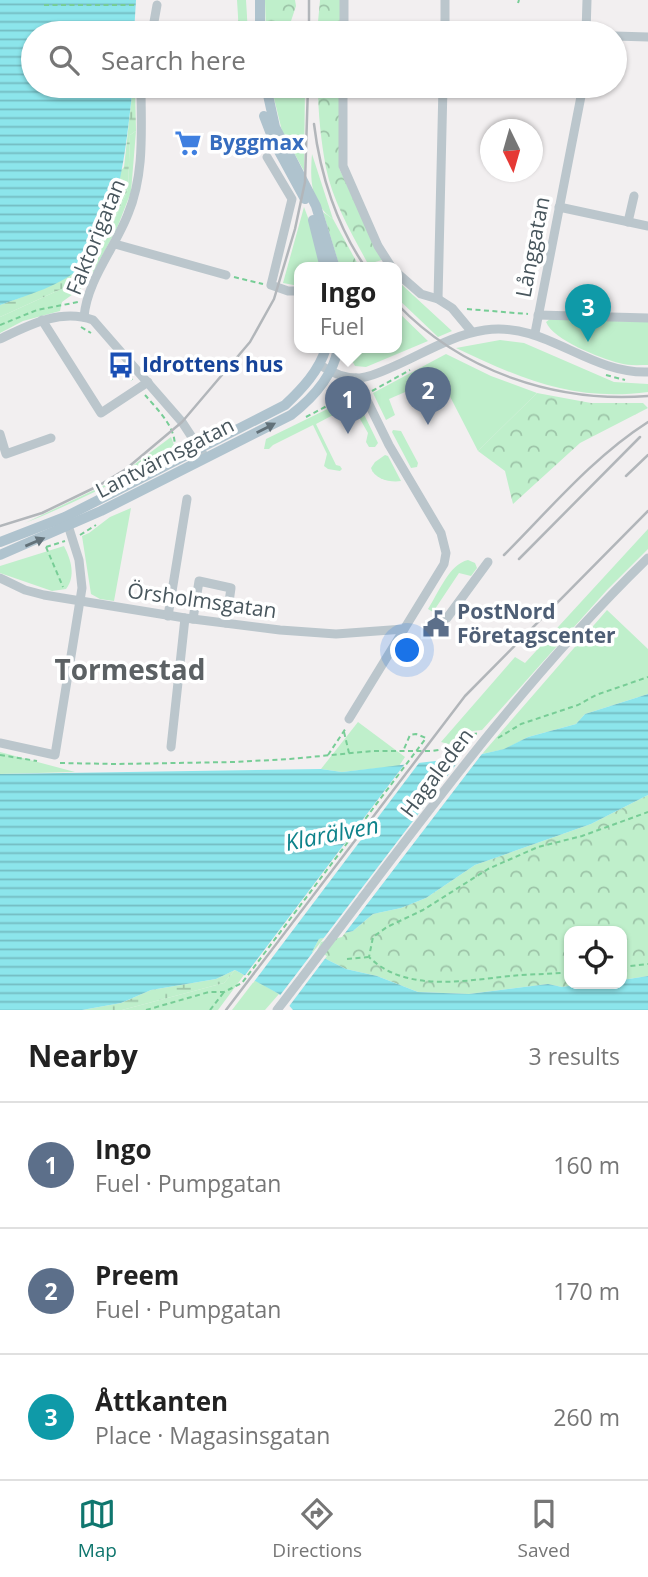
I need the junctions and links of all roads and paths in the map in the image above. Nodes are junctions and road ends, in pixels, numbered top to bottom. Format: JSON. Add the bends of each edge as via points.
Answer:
{"nodes":[{"id":1,"x":254,"y":0,"type":"edge"},
{"id":2,"x":260,"y":0,"type":"edge"},
{"id":3,"x":344,"y":0,"type":"edge"},
{"id":4,"x":445,"y":0,"type":"edge"},
{"id":5,"x":587,"y":0,"type":"edge"},
{"id":6,"x":44,"y":5,"type":"dead end"},
{"id":7,"x":135,"y":5,"type":"dead end"},
{"id":8,"x":157,"y":5,"type":"dead end"},
{"id":9,"x":154,"y":21,"type":"edge"},
{"id":10,"x":254,"y":21,"type":"edge"},
{"id":11,"x":260,"y":21,"type":"edge"},
{"id":12,"x":344,"y":21,"type":"edge"},
{"id":13,"x":444,"y":21,"type":"edge"},
{"id":14,"x":586,"y":21,"type":"edge"},
{"id":15,"x":627,"y":36,"type":"edge"},
{"id":16,"x":648,"y":37,"type":"edge"},
{"id":17,"x":141,"y":98,"type":"edge"},
{"id":18,"x":261,"y":98,"type":"edge"},
{"id":19,"x":269,"y":98,"type":"edge"},
{"id":20,"x":343,"y":98,"type":"edge"},
{"id":21,"x":443,"y":98,"type":"edge"},
{"id":22,"x":581,"y":98,"type":"edge"},
{"id":23,"x":267,"y":157,"type":"dead end"},
{"id":24,"x":634,"y":196,"type":"dead end"},
{"id":25,"x":559,"y":207,"type":"junction"},
{"id":26,"x":628,"y":222,"type":"junction"},
{"id":27,"x":648,"y":226,"type":"edge"},
{"id":28,"x":115,"y":244,"type":"junction"},
{"id":29,"x":324,"y":262,"type":"edge"},
{"id":30,"x":333,"y":262,"type":"edge"},
{"id":31,"x":387,"y":262,"type":"edge"},
{"id":32,"x":226,"y":275,"type":"joint"},
{"id":33,"x":402,"y":277,"type":"edge"},
{"id":34,"x":271,"y":285,"type":"junction"},
{"id":35,"x":294,"y":291,"type":"edge"},
{"id":36,"x":438,"y":299,"type":"junction"},
{"id":37,"x":452,"y":308,"type":"junction"},
{"id":38,"x":538,"y":315,"type":"junction"},
{"id":39,"x":67,"y":316,"type":"junction"},
{"id":40,"x":84,"y":317,"type":"junction"},
{"id":41,"x":648,"y":317,"type":"edge"},
{"id":42,"x":42,"y":320,"type":"junction"},
{"id":43,"x":472,"y":332,"type":"junction"},
{"id":44,"x":535,"y":333,"type":"junction"},
{"id":45,"x":93,"y":334,"type":"dead end"},
{"id":46,"x":0,"y":339,"type":"edge"},
{"id":47,"x":324,"y":353,"type":"edge"},
{"id":48,"x":337,"y":353,"type":"edge"},
{"id":49,"x":320,"y":365,"type":"junction"},
{"id":50,"x":413,"y":366,"type":"dead end"},
{"id":51,"x":122,"y":368,"type":"dead end"},
{"id":52,"x":331,"y":372,"type":"junction"},
{"id":53,"x":600,"y":372,"type":"dead end"},
{"id":54,"x":648,"y":372,"type":"edge"},
{"id":55,"x":356,"y":378,"type":"junction"},
{"id":56,"x":623,"y":380,"type":"dead end"},
{"id":57,"x":143,"y":385,"type":"junction"},
{"id":58,"x":364,"y":395,"type":"junction"},
{"id":59,"x":306,"y":417,"type":"dead end"},
{"id":60,"x":0,"y":434,"type":"edge"},
{"id":61,"x":51,"y":438,"type":"dead end"},
{"id":62,"x":202,"y":454,"type":"junction"},
{"id":63,"x":168,"y":455,"type":"dead end"},
{"id":64,"x":187,"y":499,"type":"dead end"},
{"id":65,"x":102,"y":521,"type":"dead end"},
{"id":66,"x":67,"y":522,"type":"junction"},
{"id":67,"x":72,"y":539,"type":"junction"},
{"id":68,"x":0,"y":542,"type":"edge"},
{"id":69,"x":44,"y":543,"type":"junction"},
{"id":70,"x":0,"y":555,"type":"edge"},
{"id":71,"x":648,"y":558,"type":"edge"},
{"id":72,"x":488,"y":562,"type":"dead end"},
{"id":73,"x":648,"y":565,"type":"edge"},
{"id":74,"x":0,"y":578,"type":"edge"},
{"id":75,"x":68,"y":599,"type":"junction"},
{"id":76,"x":80,"y":601,"type":"junction"},
{"id":77,"x":168,"y":616,"type":"junction"},
{"id":78,"x":447,"y":618,"type":"dead end"},
{"id":79,"x":189,"y":619,"type":"junction"},
{"id":80,"x":226,"y":623,"type":"junction"},
{"id":81,"x":404,"y":629,"type":"junction"},
{"id":82,"x":552,"y":661,"type":"junction"},
{"id":83,"x":648,"y":677,"type":"edge"},
{"id":84,"x":349,"y":719,"type":"joint"},
{"id":85,"x":344,"y":732,"type":"junction"},
{"id":86,"x":481,"y":734,"type":"dead end"},
{"id":87,"x":492,"y":738,"type":"dead end"},
{"id":88,"x":0,"y":743,"type":"edge"},
{"id":89,"x":171,"y":747,"type":"dead end"},
{"id":90,"x":404,"y":750,"type":"junction"},
{"id":91,"x":349,"y":754,"type":"junction"},
{"id":92,"x":0,"y":755,"type":"edge"},
{"id":93,"x":327,"y":756,"type":"junction"},
{"id":94,"x":56,"y":759,"type":"junction"},
{"id":95,"x":43,"y":762,"type":"dead end"},
{"id":96,"x":648,"y":812,"type":"edge"},
{"id":97,"x":369,"y":957,"type":"junction"},
{"id":98,"x":347,"y":959,"type":"dead end"},
{"id":99,"x":648,"y":964,"type":"edge"},
{"id":100,"x":627,"y":966,"type":"edge"},
{"id":101,"x":564,"y":972,"type":"edge"},
{"id":102,"x":224,"y":992,"type":"junction"},
{"id":103,"x":146,"y":1010,"type":"edge"},
{"id":104,"x":210,"y":1010,"type":"edge"},
{"id":105,"x":277,"y":1010,"type":"edge"}],
"edges":[{"from":1,"to":10,"type":"main road"},
{"from":2,"to":11,"type":"main road"},
{"from":3,"to":12,"type":"street"},
{"from":4,"to":13,"type":"street"},
{"from":5,"to":14,"type":"street"},
{"from":6,"to":7,"type":"path"},
{"from":8,"to":9,"type":"street"},
{"from":15,"to":16,"type":"street"},
{"from":17,"to":28,"type":"street","name":"Faktorigatan","via":[[140,173]]},
{"from":18,"to":29,"type":"main road","via":[[268,131],[310,211]]},
{"from":19,"to":30,"type":"main road","via":[[275,127],[316,206]]},
{"from":20,"to":31,"type":"street","via":[[345,173]]},
{"from":21,"to":36,"type":"street"},
{"from":22,"to":25,"type":"street","name":"Långgatan"},
{"from":23,"to":34,"type":"street","via":[[292,199]]},
{"from":24,"to":26,"type":"street"},
{"from":25,"to":26,"type":"street"},
{"from":25,"to":38,"type":"street","name":"Långgatan"},
{"from":26,"to":27,"type":"street"},
{"from":28,"to":32,"type":"street"},
{"from":28,"to":40,"type":"street","name":"Faktorigatan","via":[[89,291]]},
{"from":32,"to":34,"type":"path"},
{"from":33,"to":36,"type":"street","via":[[421,294]]},
{"from":34,"to":35,"type":"street"},
{"from":36,"to":37,"type":"street"},
{"from":37,"to":38,"type":"path"},
{"from":37,"to":43,"type":"street"},
{"from":38,"to":41,"type":"street"},
{"from":38,"to":44,"type":"street","name":"Långgatan"},
{"from":39,"to":40,"type":"street"},
{"from":39,"to":42,"type":"street"},
{"from":39,"to":45,"type":"path","via":[[69,325]]},
{"from":40,"to":57,"type":"street","via":[[102,329]]},
{"from":42,"to":46,"type":"street"},
{"from":42,"to":57,"type":"street","via":[[101,413]]},
{"from":43,"to":44,"type":"street","via":[[510,329]]},
{"from":43,"to":55,"type":"street"},
{"from":44,"to":54,"type":"street","via":[[612,368]]},
{"from":47,"to":49,"type":"main road","name":"Lantvärnsgatan"},
{"from":48,"to":52,"type":"main road"},
{"from":49,"to":52,"type":"street"},
{"from":49,"to":62,"type":"main road","name":"Lantvärnsgatan","via":[[285,405]]},
{"from":50,"to":58,"type":"path"},
{"from":51,"to":57,"type":"path"},
{"from":52,"to":55,"type":"street"},
{"from":62,"to":52,"type":"main road","name":"Lantvärnsgatan","one_way":true,"via":[[290,415],[306,404]]},
{"from":53,"to":56,"type":"path"},
{"from":55,"to":58,"type":"street"},
{"from":57,"to":62,"type":"street","via":[[182,422]]},
{"from":57,"to":63,"type":"path","via":[[172,431],[175,449]]},
{"from":58,"to":59,"type":"path","via":[[349,395]]},
{"from":58,"to":81,"type":"street","via":[[444,542],[444,564]]},
{"from":60,"to":61,"type":"street","via":[[6,454]]},
{"from":62,"to":66,"type":"main road","name":"Lantvärnsgatan"},
{"from":64,"to":77,"type":"street"},
{"from":65,"to":67,"type":"path"},
{"from":66,"to":67,"type":"street"},
{"from":66,"to":68,"type":"main road","name":"Lantvärnsgatan"},
{"from":66,"to":69,"type":"main road","name":"Lantvärnsgatan"},
{"from":67,"to":69,"type":"path"},
{"from":67,"to":76,"type":"street","via":[[81,575]]},
{"from":70,"to":69,"type":"main road","name":"Lantvärnsgatan","one_way":true},
{"from":69,"to":75,"type":"path"},
{"from":71,"to":82,"type":"street","name":"Hagaleden"},
{"from":72,"to":78,"type":"street"},
{"from":73,"to":82,"type":"street","name":"Hagaleden"},
{"from":74,"to":75,"type":"street","name":"Örsholmsgatan","via":[[25,590]]},
{"from":75,"to":76,"type":"street","name":"Örsholmsgatan"},
{"from":76,"to":77,"type":"street","name":"Örsholmsgatan"},
{"from":76,"to":94,"type":"street"},
{"from":77,"to":79,"type":"street","name":"Örsholmsgatan"},
{"from":79,"to":80,"type":"street","name":"Örsholmsgatan"},
{"from":79,"to":80,"type":"street","via":[[200,581],[231,588]]},
{"from":79,"to":89,"type":"street"},
{"from":80,"to":81,"type":"street","name":"Örsholmsgatan","via":[[336,634]]},
{"from":81,"to":84,"type":"street"},
{"from":82,"to":105,"type":"street","name":"Hagaleden","via":[[499,720]]},
{"from":83,"to":87,"type":"path"},
{"from":84,"to":85,"type":"path"},
{"from":85,"to":91,"type":"path"},
{"from":85,"to":93,"type":"path"},
{"from":86,"to":90,"type":"path","via":[[450,748]]},
{"from":88,"to":94,"type":"street"},
{"from":90,"to":91,"type":"path"},
{"from":90,"to":102,"type":"path","via":[[410,735],[426,738],[242,983]]},
{"from":91,"to":93,"type":"path"},
{"from":92,"to":95,"type":"path"},
{"from":93,"to":94,"type":"path","via":[[117,764]]},
{"from":96,"to":97,"type":"path","via":[[538,847],[488,869],[373,937]]},
{"from":97,"to":98,"type":"path"},
{"from":97,"to":101,"type":"path","via":[[379,967],[421,980],[450,982]]},
{"from":99,"to":100,"type":"path"},
{"from":102,"to":103,"type":"path"},
{"from":102,"to":104,"type":"path"}]}
